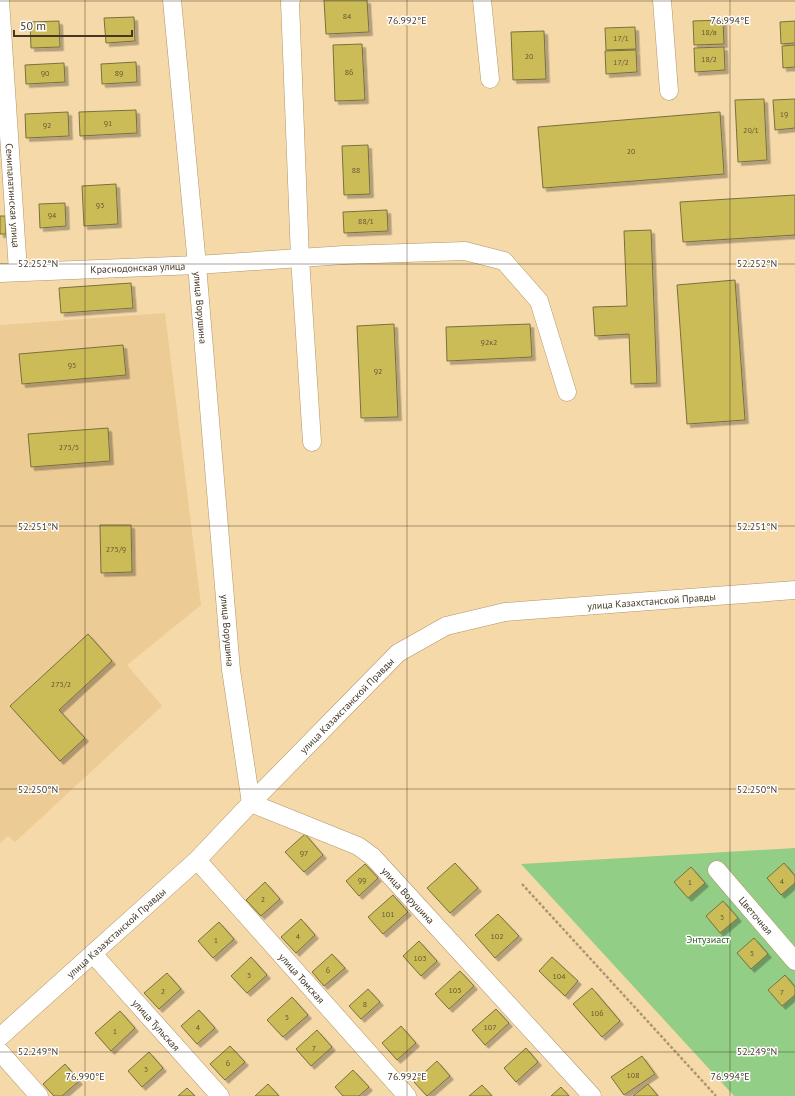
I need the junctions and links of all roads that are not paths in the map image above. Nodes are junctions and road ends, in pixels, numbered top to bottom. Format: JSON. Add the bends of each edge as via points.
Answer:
{"nodes":[{"id":1,"x":0,"y":0,"type":"edge"},
{"id":2,"x":172,"y":0,"type":"edge"},
{"id":3,"x":291,"y":0,"type":"edge"},
{"id":4,"x":482,"y":0,"type":"edge"},
{"id":5,"x":662,"y":0,"type":"edge"},
{"id":6,"x":490,"y":79,"type":"dead end"},
{"id":7,"x":668,"y":91,"type":"dead end"},
{"id":8,"x":300,"y":258,"type":"junction"},
{"id":9,"x":197,"y":265,"type":"junction"},
{"id":10,"x":18,"y":271,"type":"junction"},
{"id":11,"x":0,"y":273,"type":"edge"},
{"id":12,"x":567,"y":392,"type":"dead end"},
{"id":13,"x":312,"y":442,"type":"dead end"},
{"id":14,"x":795,"y":590,"type":"edge"},
{"id":15,"x":251,"y":803,"type":"junction"},
{"id":16,"x":197,"y":860,"type":"junction"},
{"id":17,"x":717,"y":870,"type":"dead end"},
{"id":18,"x":93,"y":954,"type":"junction"},
{"id":19,"x":795,"y":961,"type":"edge"},
{"id":20,"x":0,"y":1037,"type":"edge"},
{"id":21,"x":0,"y":1052,"type":"edge"},
{"id":22,"x":38,"y":1096,"type":"edge"},
{"id":23,"x":220,"y":1096,"type":"edge"},
{"id":24,"x":407,"y":1096,"type":"edge"},
{"id":25,"x":592,"y":1096,"type":"edge"}],
"edges":[{"from":1,"to":10,"type":"street","name":"Семипалатинская улица"},
{"from":2,"to":9,"type":"street","name":"улица Ворушина"},
{"from":3,"to":8,"type":"street"},
{"from":4,"to":6,"type":"street"},
{"from":5,"to":7,"type":"street"},
{"from":8,"to":9,"type":"street","name":"Краснодонская улица"},
{"from":8,"to":12,"type":"street","name":"Краснодонская улица","via":[[465,251],[504,261],[539,301]]},
{"from":8,"to":13,"type":"street"},
{"from":9,"to":10,"type":"street","name":"Краснодонская улица"},
{"from":9,"to":15,"type":"street","name":"улица Ворушина","via":[[231,670]]},
{"from":10,"to":11,"type":"street","name":"Краснодонская улица"},
{"from":14,"to":15,"type":"street","name":"улица Казахстанской Правды","via":[[505,612],[446,626],[398,653]]},
{"from":15,"to":16,"type":"street","name":"улица Казахстанской Правды"},
{"from":15,"to":25,"type":"street","name":"улица Ворушина","via":[[358,846],[373,857]]},
{"from":16,"to":18,"type":"street","name":"улица Казахстанской Правды"},
{"from":16,"to":24,"type":"street","name":"улица Томская"},
{"from":17,"to":19,"type":"street","name":"Цветочная"},
{"from":18,"to":20,"type":"street","name":"улица Казахстанской Правды"},
{"from":18,"to":23,"type":"street","name":"улица Тульская"},
{"from":21,"to":22,"type":"street"}]}
